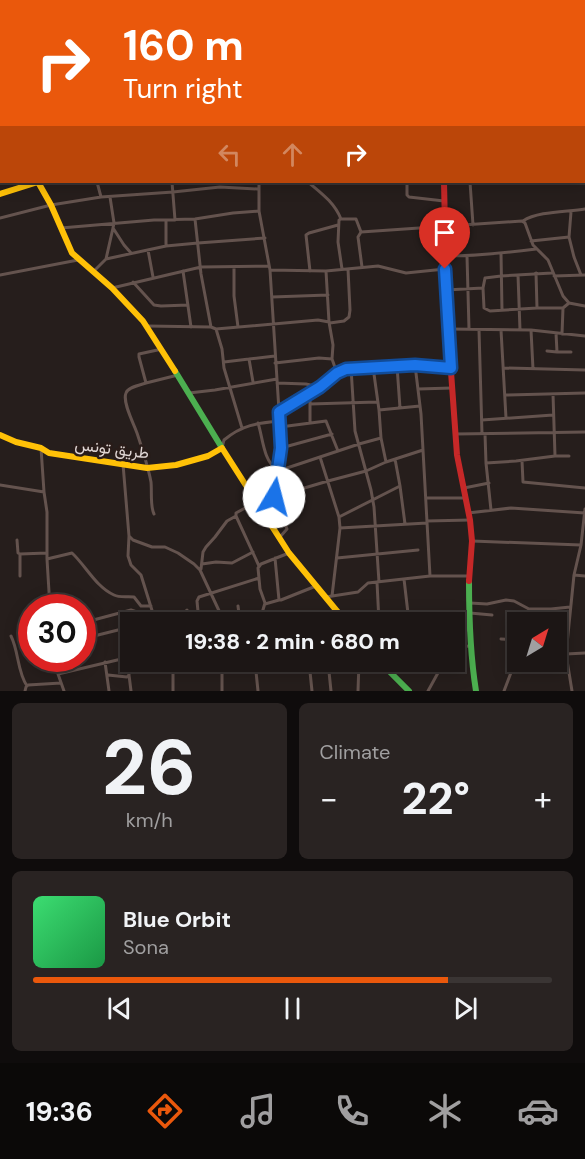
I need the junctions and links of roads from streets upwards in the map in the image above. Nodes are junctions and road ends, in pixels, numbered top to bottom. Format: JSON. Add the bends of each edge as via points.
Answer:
{"nodes":[{"id":1,"x":35,"y":183,"type":"edge"},
{"id":2,"x":39,"y":183,"type":"edge"},
{"id":3,"x":97,"y":183,"type":"edge"},
{"id":4,"x":172,"y":183,"type":"edge"},
{"id":5,"x":222,"y":183,"type":"edge"},
{"id":6,"x":259,"y":183,"type":"edge"},
{"id":7,"x":309,"y":183,"type":"edge"},
{"id":8,"x":407,"y":183,"type":"edge"},
{"id":9,"x":444,"y":183,"type":"edge"},
{"id":10,"x":470,"y":183,"type":"edge"},
{"id":11,"x":223,"y":187,"type":"junction"},
{"id":12,"x":258,"y":189,"type":"junction"},
{"id":13,"x":173,"y":192,"type":"junction"},
{"id":14,"x":0,"y":194,"type":"edge"},
{"id":15,"x":101,"y":197,"type":"junction"},
{"id":16,"x":110,"y":197,"type":"junction"},
{"id":17,"x":444,"y":201,"type":"junction"},
{"id":18,"x":51,"y":205,"type":"junction"},
{"id":19,"x":585,"y":209,"type":"edge"},
{"id":20,"x":259,"y":211,"type":"junction"},
{"id":21,"x":571,"y":212,"type":"junction"},
{"id":22,"x":0,"y":218,"type":"edge"},
{"id":23,"x":195,"y":219,"type":"junction"},
{"id":24,"x":341,"y":219,"type":"junction"},
{"id":25,"x":166,"y":220,"type":"junction"},
{"id":26,"x":175,"y":220,"type":"junction"},
{"id":27,"x":523,"y":221,"type":"junction"},
{"id":28,"x":114,"y":223,"type":"junction"},
{"id":29,"x":338,"y":225,"type":"junction"},
{"id":30,"x":473,"y":225,"type":"junction"},
{"id":31,"x":444,"y":227,"type":"junction"},
{"id":32,"x":61,"y":228,"type":"junction"},
{"id":33,"x":113,"y":228,"type":"junction"},
{"id":34,"x":361,"y":232,"type":"junction"},
{"id":35,"x":569,"y":237,"type":"junction"},
{"id":36,"x":265,"y":238,"type":"junction"},
{"id":37,"x":531,"y":241,"type":"junction"},
{"id":38,"x":198,"y":243,"type":"junction"},
{"id":39,"x":166,"y":246,"type":"junction"},
{"id":40,"x":536,"y":249,"type":"junction"},
{"id":41,"x":148,"y":250,"type":"junction"},
{"id":42,"x":131,"y":253,"type":"junction"},
{"id":43,"x":501,"y":253,"type":"junction"},
{"id":44,"x":445,"y":255,"type":"junction"},
{"id":45,"x":467,"y":256,"type":"junction"},
{"id":46,"x":106,"y":259,"type":"junction"},
{"id":47,"x":78,"y":260,"type":"junction"},
{"id":48,"x":201,"y":267,"type":"junction"},
{"id":49,"x":234,"y":267,"type":"junction"},
{"id":50,"x":362,"y":267,"type":"junction"},
{"id":51,"x":270,"y":268,"type":"junction"},
{"id":52,"x":348,"y":269,"type":"junction"},
{"id":53,"x":445,"y":269,"type":"junction"},
{"id":54,"x":342,"y":270,"type":"junction"},
{"id":55,"x":183,"y":271,"type":"junction"},
{"id":56,"x":310,"y":271,"type":"junction"},
{"id":57,"x":326,"y":271,"type":"junction"},
{"id":58,"x":93,"y":272,"type":"junction"},
{"id":59,"x":536,"y":273,"type":"junction"},
{"id":60,"x":553,"y":274,"type":"junction"},
{"id":61,"x":0,"y":275,"type":"edge"},
{"id":62,"x":518,"y":275,"type":"junction"},
{"id":63,"x":583,"y":275,"type":"edge"},
{"id":64,"x":501,"y":276,"type":"junction"},
{"id":65,"x":153,"y":278,"type":"junction"},
{"id":66,"x":133,"y":282,"type":"junction"},
{"id":67,"x":112,"y":288,"type":"junction"},
{"id":68,"x":483,"y":288,"type":"junction"},
{"id":69,"x":467,"y":289,"type":"junction"},
{"id":70,"x":446,"y":290,"type":"junction"},
{"id":71,"x":328,"y":295,"type":"junction"},
{"id":72,"x":272,"y":297,"type":"junction"},
{"id":73,"x":569,"y":303,"type":"junction"},
{"id":74,"x":188,"y":305,"type":"junction"},
{"id":75,"x":585,"y":306,"type":"edge"},
{"id":76,"x":537,"y":308,"type":"junction"},
{"id":77,"x":563,"y":308,"type":"junction"},
{"id":78,"x":519,"y":309,"type":"junction"},
{"id":79,"x":502,"y":310,"type":"junction"},
{"id":80,"x":329,"y":322,"type":"junction"},
{"id":81,"x":273,"y":324,"type":"junction"},
{"id":82,"x":147,"y":326,"type":"junction"},
{"id":83,"x":191,"y":327,"type":"junction"},
{"id":84,"x":211,"y":327,"type":"junction"},
{"id":85,"x":238,"y":327,"type":"junction"},
{"id":86,"x":216,"y":329,"type":"junction"},
{"id":87,"x":448,"y":329,"type":"junction"},
{"id":88,"x":470,"y":329,"type":"junction"},
{"id":89,"x":479,"y":330,"type":"junction"},
{"id":90,"x":501,"y":330,"type":"junction"},
{"id":91,"x":519,"y":330,"type":"junction"},
{"id":92,"x":531,"y":330,"type":"junction"},
{"id":93,"x":556,"y":333,"type":"junction"},
{"id":94,"x":562,"y":334,"type":"junction"},
{"id":95,"x":585,"y":336,"type":"edge"},
{"id":96,"x":162,"y":349,"type":"junction"},
{"id":97,"x":547,"y":351,"type":"dead end"},
{"id":98,"x":557,"y":352,"type":"junction"},
{"id":99,"x":571,"y":352,"type":"dead end"},
{"id":100,"x":275,"y":356,"type":"junction"},
{"id":101,"x":249,"y":359,"type":"junction"},
{"id":102,"x":332,"y":359,"type":"junction"},
{"id":103,"x":223,"y":362,"type":"junction"},
{"id":104,"x":275,"y":363,"type":"junction"},
{"id":105,"x":415,"y":365,"type":"junction"},
{"id":106,"x":397,"y":366,"type":"junction"},
{"id":107,"x":373,"y":367,"type":"junction"},
{"id":108,"x":351,"y":368,"type":"junction"},
{"id":109,"x":451,"y":368,"type":"junction"},
{"id":110,"x":504,"y":368,"type":"junction"},
{"id":111,"x":533,"y":369,"type":"junction"},
{"id":112,"x":585,"y":370,"type":"edge"},
{"id":113,"x":337,"y":373,"type":"junction"},
{"id":114,"x":178,"y":375,"type":"junction"},
{"id":115,"x":277,"y":381,"type":"junction"},
{"id":116,"x":253,"y":382,"type":"junction"},
{"id":117,"x":146,"y":383,"type":"junction"},
{"id":118,"x":231,"y":387,"type":"junction"},
{"id":119,"x":320,"y":387,"type":"junction"},
{"id":120,"x":453,"y":388,"type":"junction"},
{"id":121,"x":418,"y":389,"type":"junction"},
{"id":122,"x":189,"y":393,"type":"junction"},
{"id":123,"x":310,"y":393,"type":"junction"},
{"id":124,"x":585,"y":393,"type":"edge"},
{"id":125,"x":553,"y":394,"type":"junction"},
{"id":126,"x":506,"y":395,"type":"junction"},
{"id":127,"x":378,"y":402,"type":"junction"},
{"id":128,"x":353,"y":403,"type":"junction"},
{"id":129,"x":310,"y":404,"type":"junction"},
{"id":130,"x":420,"y":406,"type":"junction"},
{"id":131,"x":400,"y":408,"type":"junction"},
{"id":132,"x":379,"y":410,"type":"junction"},
{"id":133,"x":279,"y":412,"type":"junction"},
{"id":134,"x":553,"y":415,"type":"junction"},
{"id":135,"x":506,"y":418,"type":"junction"},
{"id":136,"x":482,"y":420,"type":"junction"},
{"id":137,"x":280,"y":421,"type":"junction"},
{"id":138,"x":258,"y":423,"type":"junction"},
{"id":139,"x":310,"y":423,"type":"junction"},
{"id":140,"x":280,"y":427,"type":"junction"},
{"id":141,"x":242,"y":428,"type":"junction"},
{"id":142,"x":554,"y":432,"type":"junction"},
{"id":143,"x":585,"y":432,"type":"edge"},
{"id":144,"x":332,"y":434,"type":"junction"},
{"id":145,"x":455,"y":434,"type":"junction"},
{"id":146,"x":483,"y":434,"type":"junction"},
{"id":147,"x":0,"y":435,"type":"edge"},
{"id":148,"x":381,"y":438,"type":"junction"},
{"id":149,"x":359,"y":444,"type":"junction"},
{"id":150,"x":41,"y":448,"type":"junction"},
{"id":151,"x":222,"y":448,"type":"junction"},
{"id":152,"x":281,"y":448,"type":"junction"},
{"id":153,"x":423,"y":450,"type":"junction"},
{"id":154,"x":338,"y":451,"type":"junction"},
{"id":155,"x":555,"y":456,"type":"junction"},
{"id":156,"x":569,"y":456,"type":"dead end"},
{"id":157,"x":320,"y":457,"type":"junction"},
{"id":158,"x":395,"y":459,"type":"junction"},
{"id":159,"x":522,"y":461,"type":"junction"},
{"id":160,"x":386,"y":462,"type":"junction"},
{"id":161,"x":486,"y":463,"type":"junction"},
{"id":162,"x":123,"y":464,"type":"junction"},
{"id":163,"x":147,"y":468,"type":"junction"},
{"id":164,"x":278,"y":471,"type":"junction"},
{"id":165,"x":366,"y":471,"type":"junction"},
{"id":166,"x":328,"y":481,"type":"junction"},
{"id":167,"x":489,"y":483,"type":"junction"},
{"id":168,"x":0,"y":485,"type":"edge"},
{"id":169,"x":400,"y":486,"type":"junction"},
{"id":170,"x":463,"y":488,"type":"junction"},
{"id":171,"x":585,"y":488,"type":"edge"},
{"id":172,"x":44,"y":492,"type":"junction"},
{"id":173,"x":274,"y":497,"type":"junction"},
{"id":174,"x":426,"y":498,"type":"junction"},
{"id":175,"x":465,"y":498,"type":"junction"},
{"id":176,"x":373,"y":499,"type":"junction"},
{"id":177,"x":258,"y":504,"type":"junction"},
{"id":178,"x":585,"y":509,"type":"edge"},
{"id":179,"x":491,"y":510,"type":"junction"},
{"id":180,"x":468,"y":513,"type":"junction"},
{"id":181,"x":585,"y":513,"type":"edge"},
{"id":182,"x":154,"y":514,"type":"dead end"},
{"id":183,"x":236,"y":516,"type":"junction"},
{"id":184,"x":339,"y":517,"type":"junction"},
{"id":185,"x":470,"y":520,"type":"junction"},
{"id":186,"x":427,"y":522,"type":"junction"},
{"id":187,"x":405,"y":524,"type":"junction"},
{"id":188,"x":375,"y":526,"type":"junction"},
{"id":189,"x":340,"y":528,"type":"junction"},
{"id":190,"x":129,"y":536,"type":"junction"},
{"id":191,"x":279,"y":538,"type":"junction"},
{"id":192,"x":17,"y":540,"type":"dead end"},
{"id":193,"x":472,"y":541,"type":"junction"},
{"id":194,"x":581,"y":545,"type":"junction"},
{"id":195,"x":418,"y":550,"type":"dead end"},
{"id":196,"x":253,"y":552,"type":"junction"},
{"id":197,"x":47,"y":553,"type":"junction"},
{"id":198,"x":289,"y":553,"type":"junction"},
{"id":199,"x":20,"y":554,"type":"junction"},
{"id":200,"x":377,"y":555,"type":"junction"},
{"id":201,"x":275,"y":558,"type":"junction"},
{"id":202,"x":337,"y":558,"type":"junction"},
{"id":203,"x":47,"y":559,"type":"junction"},
{"id":204,"x":202,"y":564,"type":"junction"},
{"id":205,"x":259,"y":566,"type":"junction"},
{"id":206,"x":201,"y":570,"type":"junction"},
{"id":207,"x":574,"y":575,"type":"junction"},
{"id":208,"x":20,"y":576,"type":"dead end"},
{"id":209,"x":430,"y":576,"type":"junction"},
{"id":210,"x":470,"y":576,"type":"junction"},
{"id":211,"x":585,"y":576,"type":"edge"},
{"id":212,"x":258,"y":578,"type":"junction"},
{"id":213,"x":404,"y":579,"type":"junction"},
{"id":214,"x":378,"y":582,"type":"junction"},
{"id":215,"x":316,"y":586,"type":"junction"},
{"id":216,"x":210,"y":592,"type":"junction"},
{"id":217,"x":49,"y":594,"type":"edge"},
{"id":218,"x":329,"y":597,"type":"junction"},
{"id":219,"x":279,"y":600,"type":"junction"},
{"id":220,"x":470,"y":603,"type":"junction"},
{"id":221,"x":265,"y":604,"type":"junction"},
{"id":222,"x":151,"y":606,"type":"junction"},
{"id":223,"x":238,"y":606,"type":"dead end"},
{"id":224,"x":570,"y":607,"type":"junction"},
{"id":225,"x":529,"y":609,"type":"junction"},
{"id":226,"x":153,"y":612,"type":"edge"},
{"id":227,"x":198,"y":612,"type":"edge"},
{"id":228,"x":220,"y":612,"type":"edge"},
{"id":229,"x":239,"y":612,"type":"edge"},
{"id":230,"x":262,"y":612,"type":"edge"},
{"id":231,"x":339,"y":612,"type":"edge"},
{"id":232,"x":380,"y":612,"type":"edge"},
{"id":233,"x":408,"y":612,"type":"edge"},
{"id":234,"x":528,"y":612,"type":"edge"},
{"id":235,"x":120,"y":613,"type":"edge"},
{"id":236,"x":470,"y":613,"type":"junction"},
{"id":237,"x":492,"y":615,"type":"dead end"},
{"id":238,"x":96,"y":619,"type":"edge"},
{"id":239,"x":120,"y":630,"type":"edge"},
{"id":240,"x":465,"y":630,"type":"edge"},
{"id":241,"x":469,"y":630,"type":"junction"},
{"id":242,"x":10,"y":636,"type":"dead end"},
{"id":243,"x":96,"y":636,"type":"edge"},
{"id":244,"x":501,"y":639,"type":"dead end"},
{"id":245,"x":507,"y":639,"type":"edge"},
{"id":246,"x":567,"y":642,"type":"edge"},
{"id":247,"x":465,"y":646,"type":"edge"},
{"id":248,"x":470,"y":646,"type":"junction"},
{"id":249,"x":585,"y":653,"type":"edge"},
{"id":250,"x":567,"y":654,"type":"edge"},
{"id":251,"x":120,"y":659,"type":"edge"},
{"id":252,"x":567,"y":660,"type":"edge"},
{"id":253,"x":105,"y":662,"type":"junction"},
{"id":254,"x":129,"y":672,"type":"edge"},
{"id":255,"x":173,"y":672,"type":"edge"},
{"id":256,"x":222,"y":672,"type":"edge"},
{"id":257,"x":256,"y":672,"type":"edge"},
{"id":258,"x":310,"y":672,"type":"edge"},
{"id":259,"x":329,"y":672,"type":"edge"},
{"id":260,"x":359,"y":672,"type":"edge"},
{"id":261,"x":390,"y":672,"type":"edge"},
{"id":262,"x":438,"y":672,"type":"edge"},
{"id":263,"x":511,"y":672,"type":"edge"},
{"id":264,"x":58,"y":674,"type":"joint"},
{"id":265,"x":108,"y":675,"type":"junction"},
{"id":266,"x":129,"y":675,"type":"junction"},
{"id":267,"x":61,"y":683,"type":"junction"},
{"id":268,"x":27,"y":686,"type":"junction"},
{"id":269,"x":25,"y":691,"type":"edge"},
{"id":270,"x":64,"y":691,"type":"edge"},
{"id":271,"x":109,"y":691,"type":"edge"},
{"id":272,"x":131,"y":691,"type":"edge"},
{"id":273,"x":173,"y":691,"type":"edge"},
{"id":274,"x":222,"y":691,"type":"edge"},
{"id":275,"x":258,"y":691,"type":"edge"},
{"id":276,"x":312,"y":691,"type":"edge"},
{"id":277,"x":332,"y":691,"type":"edge"},
{"id":278,"x":358,"y":691,"type":"edge"},
{"id":279,"x":409,"y":691,"type":"edge"},
{"id":280,"x":428,"y":691,"type":"edge"},
{"id":281,"x":476,"y":691,"type":"edge"},
{"id":282,"x":504,"y":691,"type":"edge"},
{"id":283,"x":572,"y":691,"type":"edge"}],
"edges":[{"from":1,"to":14,"type":"street"},
{"from":2,"to":18,"type":"street"},
{"from":3,"to":15,"type":"street"},
{"from":4,"to":13,"type":"street"},
{"from":5,"to":11,"type":"street"},
{"from":6,"to":12,"type":"street"},
{"from":7,"to":24,"type":"street","via":[[337,208]]},
{"from":8,"to":17,"type":"street","via":[[409,197]]},
{"from":9,"to":17,"type":"street"},
{"from":10,"to":30,"type":"street"},
{"from":11,"to":12,"type":"street"},
{"from":11,"to":13,"type":"street"},
{"from":12,"to":20,"type":"street"},
{"from":13,"to":16,"type":"street"},
{"from":13,"to":26,"type":"street"},
{"from":15,"to":16,"type":"street"},
{"from":15,"to":18,"type":"street"},
{"from":16,"to":28,"type":"street"},
{"from":17,"to":31,"type":"street"},
{"from":18,"to":22,"type":"street"},
{"from":18,"to":32,"type":"street"},
{"from":19,"to":21,"type":"street"},
{"from":20,"to":23,"type":"street"},
{"from":20,"to":36,"type":"street"},
{"from":21,"to":27,"type":"street"},
{"from":21,"to":35,"type":"street"},
{"from":23,"to":26,"type":"street"},
{"from":23,"to":38,"type":"street"},
{"from":24,"to":29,"type":"street"},
{"from":24,"to":34,"type":"street","via":[[356,219]]},
{"from":25,"to":26,"type":"street"},
{"from":25,"to":28,"type":"street"},
{"from":25,"to":39,"type":"street"},
{"from":27,"to":30,"type":"street"},
{"from":27,"to":37,"type":"street"},
{"from":28,"to":32,"type":"street"},
{"from":28,"to":33,"type":"street"},
{"from":29,"to":54,"type":"street"},
{"from":29,"to":56,"type":"street","via":[[306,234]]},
{"from":30,"to":31,"type":"street"},
{"from":31,"to":34,"type":"street"},
{"from":31,"to":44,"type":"street"},
{"from":32,"to":47,"type":"street"},
{"from":33,"to":42,"type":"street"},
{"from":33,"to":46,"type":"street"},
{"from":34,"to":50,"type":"street","via":[[358,237]]},
{"from":35,"to":37,"type":"street"},
{"from":35,"to":63,"type":"street"},
{"from":36,"to":38,"type":"street"},
{"from":36,"to":51,"type":"street"},
{"from":37,"to":40,"type":"street"},
{"from":38,"to":39,"type":"street"},
{"from":38,"to":48,"type":"street"},
{"from":39,"to":41,"type":"street"},
{"from":40,"to":43,"type":"street"},
{"from":40,"to":60,"type":"street","via":[[548,260]]},
{"from":41,"to":42,"type":"street"},
{"from":41,"to":65,"type":"street"},
{"from":42,"to":46,"type":"street"},
{"from":43,"to":45,"type":"street"},
{"from":43,"to":64,"type":"street"},
{"from":44,"to":45,"type":"street"},
{"from":44,"to":53,"type":"street"},
{"from":45,"to":69,"type":"street"},
{"from":46,"to":58,"type":"street"},
{"from":47,"to":58,"type":"street"},
{"from":47,"to":61,"type":"street"},
{"from":48,"to":49,"type":"street"},
{"from":48,"to":55,"type":"street"},
{"from":48,"to":84,"type":"street"},
{"from":49,"to":51,"type":"street"},
{"from":49,"to":85,"type":"street"},
{"from":50,"to":52,"type":"street"},
{"from":50,"to":53,"type":"street","via":[[378,266],[406,273]]},
{"from":51,"to":56,"type":"street"},
{"from":51,"to":72,"type":"street"},
{"from":52,"to":54,"type":"street"},
{"from":52,"to":80,"type":"street","via":[[349,318]]},
{"from":53,"to":70,"type":"street"},
{"from":54,"to":57,"type":"street"},
{"from":55,"to":65,"type":"street"},
{"from":55,"to":74,"type":"street"},
{"from":56,"to":57,"type":"street"},
{"from":57,"to":71,"type":"street"},
{"from":58,"to":67,"type":"street"},
{"from":59,"to":60,"type":"street"},
{"from":59,"to":62,"type":"street"},
{"from":59,"to":76,"type":"street"},
{"from":60,"to":63,"type":"street"},
{"from":60,"to":73,"type":"street"},
{"from":62,"to":64,"type":"street"},
{"from":62,"to":78,"type":"street"},
{"from":64,"to":68,"type":"street","via":[[485,278]]},
{"from":64,"to":79,"type":"street"},
{"from":65,"to":66,"type":"street"},
{"from":66,"to":67,"type":"street"},
{"from":66,"to":74,"type":"street","via":[[154,305]]},
{"from":67,"to":82,"type":"street"},
{"from":68,"to":69,"type":"street"},
{"from":68,"to":79,"type":"street","via":[[484,308]]},
{"from":69,"to":70,"type":"street"},
{"from":69,"to":88,"type":"street"},
{"from":70,"to":87,"type":"street"},
{"from":71,"to":72,"type":"street"},
{"from":71,"to":80,"type":"street"},
{"from":72,"to":81,"type":"street"},
{"from":73,"to":75,"type":"street"},
{"from":73,"to":77,"type":"street"},
{"from":74,"to":83,"type":"street"},
{"from":76,"to":77,"type":"street"},
{"from":76,"to":78,"type":"street"},
{"from":77,"to":94,"type":"street"},
{"from":78,"to":79,"type":"street"},
{"from":78,"to":91,"type":"street"},
{"from":80,"to":81,"type":"street"},
{"from":80,"to":102,"type":"street"},
{"from":81,"to":85,"type":"street"},
{"from":81,"to":100,"type":"street"},
{"from":82,"to":83,"type":"street"},
{"from":82,"to":96,"type":"street"},
{"from":83,"to":84,"type":"street"},
{"from":84,"to":86,"type":"street"},
{"from":85,"to":86,"type":"street"},
{"from":86,"to":103,"type":"street"},
{"from":87,"to":88,"type":"street"},
{"from":87,"to":109,"type":"street"},
{"from":88,"to":89,"type":"street"},
{"from":89,"to":90,"type":"street"},
{"from":89,"to":136,"type":"street"},
{"from":90,"to":91,"type":"street"},
{"from":90,"to":110,"type":"street"},
{"from":91,"to":92,"type":"street"},
{"from":92,"to":93,"type":"street"},
{"from":92,"to":111,"type":"street"},
{"from":93,"to":94,"type":"street"},
{"from":93,"to":98,"type":"street"},
{"from":94,"to":95,"type":"street"},
{"from":96,"to":114,"type":"street"},
{"from":96,"to":117,"type":"street","via":[[138,355]]},
{"from":97,"to":98,"type":"street"},
{"from":98,"to":99,"type":"street"},
{"from":100,"to":101,"type":"street"},
{"from":100,"to":104,"type":"street"},
{"from":101,"to":103,"type":"street"},
{"from":101,"to":116,"type":"street"},
{"from":102,"to":104,"type":"street"},
{"from":102,"to":113,"type":"street"},
{"from":103,"to":118,"type":"street"},
{"from":104,"to":115,"type":"street"},
{"from":105,"to":106,"type":"street"},
{"from":105,"to":109,"type":"street"},
{"from":105,"to":121,"type":"street"},
{"from":106,"to":107,"type":"street"},
{"from":106,"to":131,"type":"street"},
{"from":107,"to":108,"type":"street"},
{"from":107,"to":127,"type":"street"},
{"from":108,"to":113,"type":"street"},
{"from":108,"to":128,"type":"street"},
{"from":109,"to":120,"type":"street"},
{"from":110,"to":111,"type":"street"},
{"from":110,"to":126,"type":"street"},
{"from":111,"to":112,"type":"street"},
{"from":113,"to":119,"type":"street"},
{"from":114,"to":117,"type":"street"},
{"from":114,"to":122,"type":"street"},
{"from":115,"to":116,"type":"street"},
{"from":115,"to":119,"type":"street"},
{"from":115,"to":133,"type":"street"},
{"from":116,"to":118,"type":"street"},
{"from":117,"to":163,"type":"street","via":[[130,388],[125,396]]},
{"from":118,"to":122,"type":"street"},
{"from":118,"to":141,"type":"street"},
{"from":119,"to":123,"type":"street"},
{"from":120,"to":121,"type":"street"},
{"from":120,"to":145,"type":"street"},
{"from":121,"to":130,"type":"street"},
{"from":122,"to":151,"type":"street"},
{"from":123,"to":129,"type":"street"},
{"from":123,"to":133,"type":"street"},
{"from":124,"to":125,"type":"street"},
{"from":125,"to":126,"type":"street"},
{"from":125,"to":134,"type":"street"},
{"from":126,"to":135,"type":"street"},
{"from":127,"to":128,"type":"street"},
{"from":127,"to":132,"type":"street"},
{"from":128,"to":129,"type":"street"},
{"from":128,"to":149,"type":"street"},
{"from":129,"to":139,"type":"street"},
{"from":130,"to":131,"type":"street"},
{"from":130,"to":153,"type":"street"},
{"from":131,"to":132,"type":"street"},
{"from":132,"to":148,"type":"street"},
{"from":133,"to":137,"type":"street"},
{"from":134,"to":135,"type":"street"},
{"from":134,"to":142,"type":"street"},
{"from":135,"to":136,"type":"street"},
{"from":136,"to":146,"type":"street"},
{"from":137,"to":138,"type":"street"},
{"from":137,"to":140,"type":"street"},
{"from":138,"to":141,"type":"street"},
{"from":138,"to":164,"type":"street","via":[[268,460]]},
{"from":139,"to":140,"type":"street"},
{"from":139,"to":144,"type":"street","via":[[326,421]]},
{"from":140,"to":152,"type":"street"},
{"from":141,"to":151,"type":"street","via":[[224,440]]},
{"from":142,"to":143,"type":"street"},
{"from":142,"to":146,"type":"street"},
{"from":142,"to":155,"type":"street"},
{"from":144,"to":152,"type":"street"},
{"from":144,"to":154,"type":"street"},
{"from":145,"to":146,"type":"street"},
{"from":145,"to":170,"type":"street"},
{"from":146,"to":161,"type":"street"},
{"from":147,"to":150,"type":"street","name":"طريق تونس"},
{"from":148,"to":149,"type":"street"},
{"from":148,"to":160,"type":"street"},
{"from":149,"to":154,"type":"street"},
{"from":149,"to":165,"type":"street"},
{"from":150,"to":162,"type":"street","name":"طريق تونس","via":[[49,453]]},
{"from":150,"to":172,"type":"street"},
{"from":151,"to":163,"type":"street","name":"طريق تونس","via":[[176,465]]},
{"from":151,"to":177,"type":"street"},
{"from":152,"to":164,"type":"street"},
{"from":153,"to":158,"type":"street"},
{"from":153,"to":174,"type":"street"},
{"from":154,"to":157,"type":"street"},
{"from":155,"to":156,"type":"street"},
{"from":155,"to":159,"type":"street"},
{"from":157,"to":164,"type":"street"},
{"from":157,"to":166,"type":"street"},
{"from":158,"to":160,"type":"street"},
{"from":158,"to":169,"type":"street"},
{"from":159,"to":161,"type":"street"},
{"from":159,"to":171,"type":"street","via":[[523,482]]},
{"from":160,"to":165,"type":"street"},
{"from":161,"to":167,"type":"street"},
{"from":162,"to":163,"type":"street","name":"طريق تونس"},
{"from":162,"to":190,"type":"street"},
{"from":163,"to":182,"type":"street"},
{"from":164,"to":173,"type":"street"},
{"from":165,"to":166,"type":"street"},
{"from":165,"to":176,"type":"street"},
{"from":166,"to":173,"type":"street"},
{"from":166,"to":184,"type":"street"},
{"from":167,"to":170,"type":"street"},
{"from":167,"to":179,"type":"street"},
{"from":168,"to":172,"type":"street"},
{"from":169,"to":176,"type":"street"},
{"from":169,"to":187,"type":"street"},
{"from":170,"to":175,"type":"street"},
{"from":172,"to":197,"type":"street"},
{"from":173,"to":177,"type":"street"},
{"from":173,"to":191,"type":"street","via":[[287,529]]},
{"from":174,"to":175,"type":"street"},
{"from":174,"to":186,"type":"street"},
{"from":175,"to":180,"type":"street"},
{"from":176,"to":184,"type":"street"},
{"from":176,"to":188,"type":"street"},
{"from":177,"to":183,"type":"street","via":[[238,511]]},
{"from":177,"to":191,"type":"street"},
{"from":178,"to":181,"type":"street"},
{"from":179,"to":180,"type":"street"},
{"from":179,"to":181,"type":"street"},
{"from":180,"to":185,"type":"street"},
{"from":181,"to":194,"type":"street"},
{"from":183,"to":196,"type":"street"},
{"from":183,"to":204,"type":"street","via":[[206,547]]},
{"from":184,"to":189,"type":"street"},
{"from":185,"to":186,"type":"street"},
{"from":185,"to":193,"type":"street"},
{"from":186,"to":187,"type":"street"},
{"from":186,"to":209,"type":"street"},
{"from":187,"to":188,"type":"street"},
{"from":188,"to":189,"type":"street"},
{"from":188,"to":200,"type":"street"},
{"from":189,"to":202,"type":"street"},
{"from":190,"to":206,"type":"street","via":[[152,547],[165,547]]},
{"from":190,"to":222,"type":"street","via":[[128,556],[141,575]]},
{"from":191,"to":198,"type":"street"},
{"from":192,"to":199,"type":"street"},
{"from":193,"to":194,"type":"street"},
{"from":193,"to":210,"type":"street"},
{"from":194,"to":207,"type":"street"},
{"from":195,"to":200,"type":"street"},
{"from":196,"to":204,"type":"street","via":[[232,563]]},
{"from":196,"to":205,"type":"street"},
{"from":197,"to":199,"type":"street"},
{"from":197,"to":203,"type":"street"},
{"from":198,"to":201,"type":"street"},
{"from":198,"to":215,"type":"street"},
{"from":199,"to":208,"type":"street"},
{"from":200,"to":202,"type":"street"},
{"from":200,"to":214,"type":"street"},
{"from":201,"to":205,"type":"street"},
{"from":201,"to":219,"type":"street"},
{"from":202,"to":218,"type":"street"},
{"from":203,"to":217,"type":"street"},
{"from":203,"to":222,"type":"street","via":[[72,553],[112,594],[131,596],[141,606]]},
{"from":204,"to":206,"type":"street"},
{"from":205,"to":212,"type":"street"},
{"from":206,"to":216,"type":"street"},
{"from":207,"to":211,"type":"street"},
{"from":207,"to":224,"type":"street"},
{"from":209,"to":210,"type":"street"},
{"from":209,"to":213,"type":"street"},
{"from":210,"to":220,"type":"street"},
{"from":212,"to":216,"type":"street"},
{"from":212,"to":221,"type":"street"},
{"from":213,"to":214,"type":"street"},
{"from":213,"to":233,"type":"street"},
{"from":214,"to":218,"type":"street","via":[[366,584],[358,592]]},
{"from":214,"to":232,"type":"street"},
{"from":215,"to":218,"type":"street"},
{"from":215,"to":219,"type":"street"},
{"from":216,"to":227,"type":"street","via":[[198,598]]},
{"from":216,"to":228,"type":"street"},
{"from":218,"to":231,"type":"street"},
{"from":219,"to":221,"type":"street"},
{"from":220,"to":225,"type":"street","via":[[506,600]]},
{"from":220,"to":236,"type":"street"},
{"from":221,"to":230,"type":"street"},
{"from":222,"to":226,"type":"street"},
{"from":223,"to":229,"type":"street"},
{"from":224,"to":225,"type":"street"},
{"from":224,"to":246,"type":"street"},
{"from":225,"to":234,"type":"street"},
{"from":235,"to":238,"type":"street"},
{"from":236,"to":237,"type":"street"},
{"from":236,"to":241,"type":"street"},
{"from":239,"to":243,"type":"street"},
{"from":240,"to":241,"type":"street"},
{"from":241,"to":248,"type":"street"},
{"from":242,"to":268,"type":"street"},
{"from":244,"to":245,"type":"street"},
{"from":247,"to":248,"type":"street"},
{"from":248,"to":281,"type":"street"},
{"from":249,"to":250,"type":"street"},
{"from":251,"to":253,"type":"street"},
{"from":252,"to":283,"type":"street"},
{"from":253,"to":264,"type":"street"},
{"from":253,"to":265,"type":"street"},
{"from":254,"to":266,"type":"street"},
{"from":255,"to":273,"type":"street"},
{"from":256,"to":274,"type":"street"},
{"from":257,"to":275,"type":"street"},
{"from":258,"to":276,"type":"street"},
{"from":259,"to":277,"type":"street"},
{"from":260,"to":278,"type":"street"},
{"from":261,"to":279,"type":"street"},
{"from":262,"to":280,"type":"street"},
{"from":263,"to":282,"type":"street"},
{"from":264,"to":267,"type":"street"},
{"from":265,"to":266,"type":"street"},
{"from":265,"to":271,"type":"street"},
{"from":266,"to":272,"type":"street"},
{"from":267,"to":268,"type":"street"},
{"from":267,"to":270,"type":"street"},
{"from":268,"to":269,"type":"street"}]}
